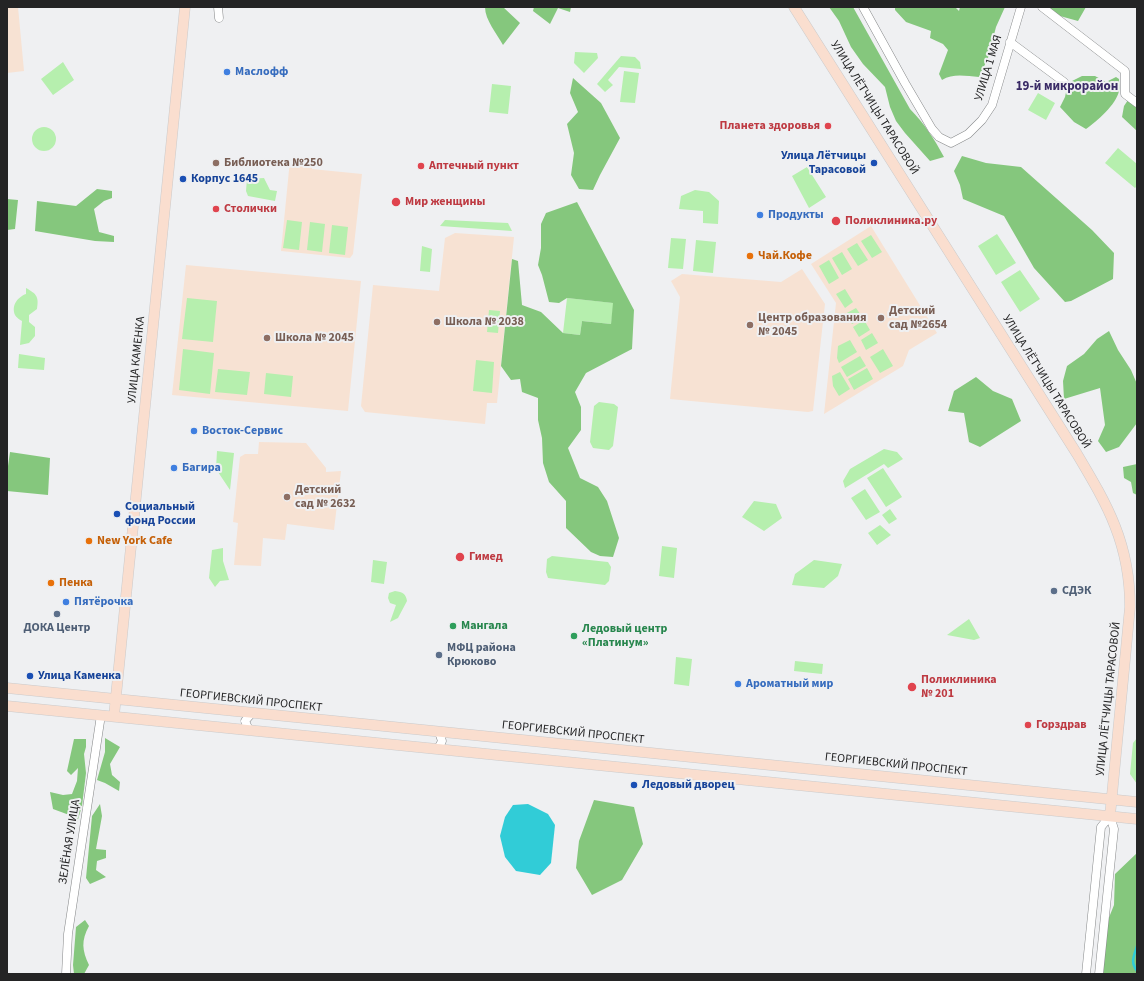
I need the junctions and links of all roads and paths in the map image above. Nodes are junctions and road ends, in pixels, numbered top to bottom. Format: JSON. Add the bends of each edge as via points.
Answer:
{"nodes":[{"id":1,"x":185,"y":7,"type":"edge"},
{"id":2,"x":218,"y":7,"type":"edge"},
{"id":3,"x":794,"y":7,"type":"edge"},
{"id":4,"x":863,"y":7,"type":"edge"},
{"id":5,"x":1021,"y":7,"type":"edge"},
{"id":6,"x":1042,"y":7,"type":"edge"},
{"id":7,"x":219,"y":18,"type":"dead end"},
{"id":8,"x":1010,"y":42,"type":"junction"},
{"id":9,"x":1064,"y":82,"type":"dead end"},
{"id":10,"x":1137,"y":103,"type":"edge"},
{"id":11,"x":7,"y":688,"type":"edge"},
{"id":12,"x":116,"y":700,"type":"junction"},
{"id":13,"x":7,"y":706,"type":"edge"},
{"id":14,"x":251,"y":714,"type":"junction"},
{"id":15,"x":101,"y":715,"type":"junction"},
{"id":16,"x":114,"y":716,"type":"junction"},
{"id":17,"x":249,"y":730,"type":"junction"},
{"id":18,"x":439,"y":732,"type":"junction"},
{"id":19,"x":436,"y":748,"type":"junction"},
{"id":20,"x":1112,"y":800,"type":"junction"},
{"id":21,"x":1137,"y":802,"type":"edge"},
{"id":22,"x":1110,"y":816,"type":"junction"},
{"id":23,"x":1137,"y":819,"type":"edge"},
{"id":24,"x":66,"y":974,"type":"edge"},
{"id":25,"x":1086,"y":974,"type":"edge"},
{"id":26,"x":1099,"y":974,"type":"edge"}],
"edges":[{"from":1,"to":12,"type":"main road","name":"УЛИЦА КАМЕНКА"},
{"from":2,"to":7,"type":"street"},
{"from":3,"to":20,"type":"main road","name":"УЛИЦА ЛЁТЧИЦЫ ТАРАСОВОЙ","via":[[1076,454],[1115,524],[1127,565],[1130,608]]},
{"from":4,"to":8,"type":"street","name":"УЛИЦА 1 МАЯ","via":[[932,128],[939,137],[951,143],[968,134],[992,106]]},
{"from":5,"to":8,"type":"street","name":"УЛИЦА 1 МАЯ"},
{"from":6,"to":10,"type":"street","via":[[1125,71],[1125,94]]},
{"from":8,"to":9,"type":"street"},
{"from":11,"to":12,"type":"main road","name":"ГЕОРГИЕВСКИЙ ПРОСПЕКТ"},
{"from":12,"to":14,"type":"main road","name":"ГЕОРГИЕВСКИЙ ПРОСПЕКТ"},
{"from":12,"to":16,"type":"main road","name":"УЛИЦА КАМЕНКА"},
{"from":13,"to":15,"type":"main road"},
{"from":14,"to":17,"type":"street","via":[[246,721]]},
{"from":14,"to":18,"type":"main road","name":"ГЕОРГИЕВСКИЙ ПРОСПЕКТ"},
{"from":15,"to":16,"type":"main road"},
{"from":15,"to":24,"type":"street","name":"ЗЕЛЁНАЯ УЛИЦА","via":[[68,934]]},
{"from":16,"to":17,"type":"main road"},
{"from":17,"to":19,"type":"main road"},
{"from":18,"to":19,"type":"street","via":[[442,741]]},
{"from":18,"to":20,"type":"main road","name":"ГЕОРГИЕВСКИЙ ПРОСПЕКТ"},
{"from":19,"to":22,"type":"main road"},
{"from":20,"to":21,"type":"main road","name":"ГЕОРГИЕВСКИЙ ПРОСПЕКТ"},
{"from":20,"to":22,"type":"main road","name":"УЛИЦА ЛЁТЧИЦЫ ТАРАСОВОЙ"},
{"from":22,"to":23,"type":"main road"},
{"from":22,"to":25,"type":"street","via":[[1101,827]]},
{"from":22,"to":26,"type":"street","via":[[1114,829]]}]}
